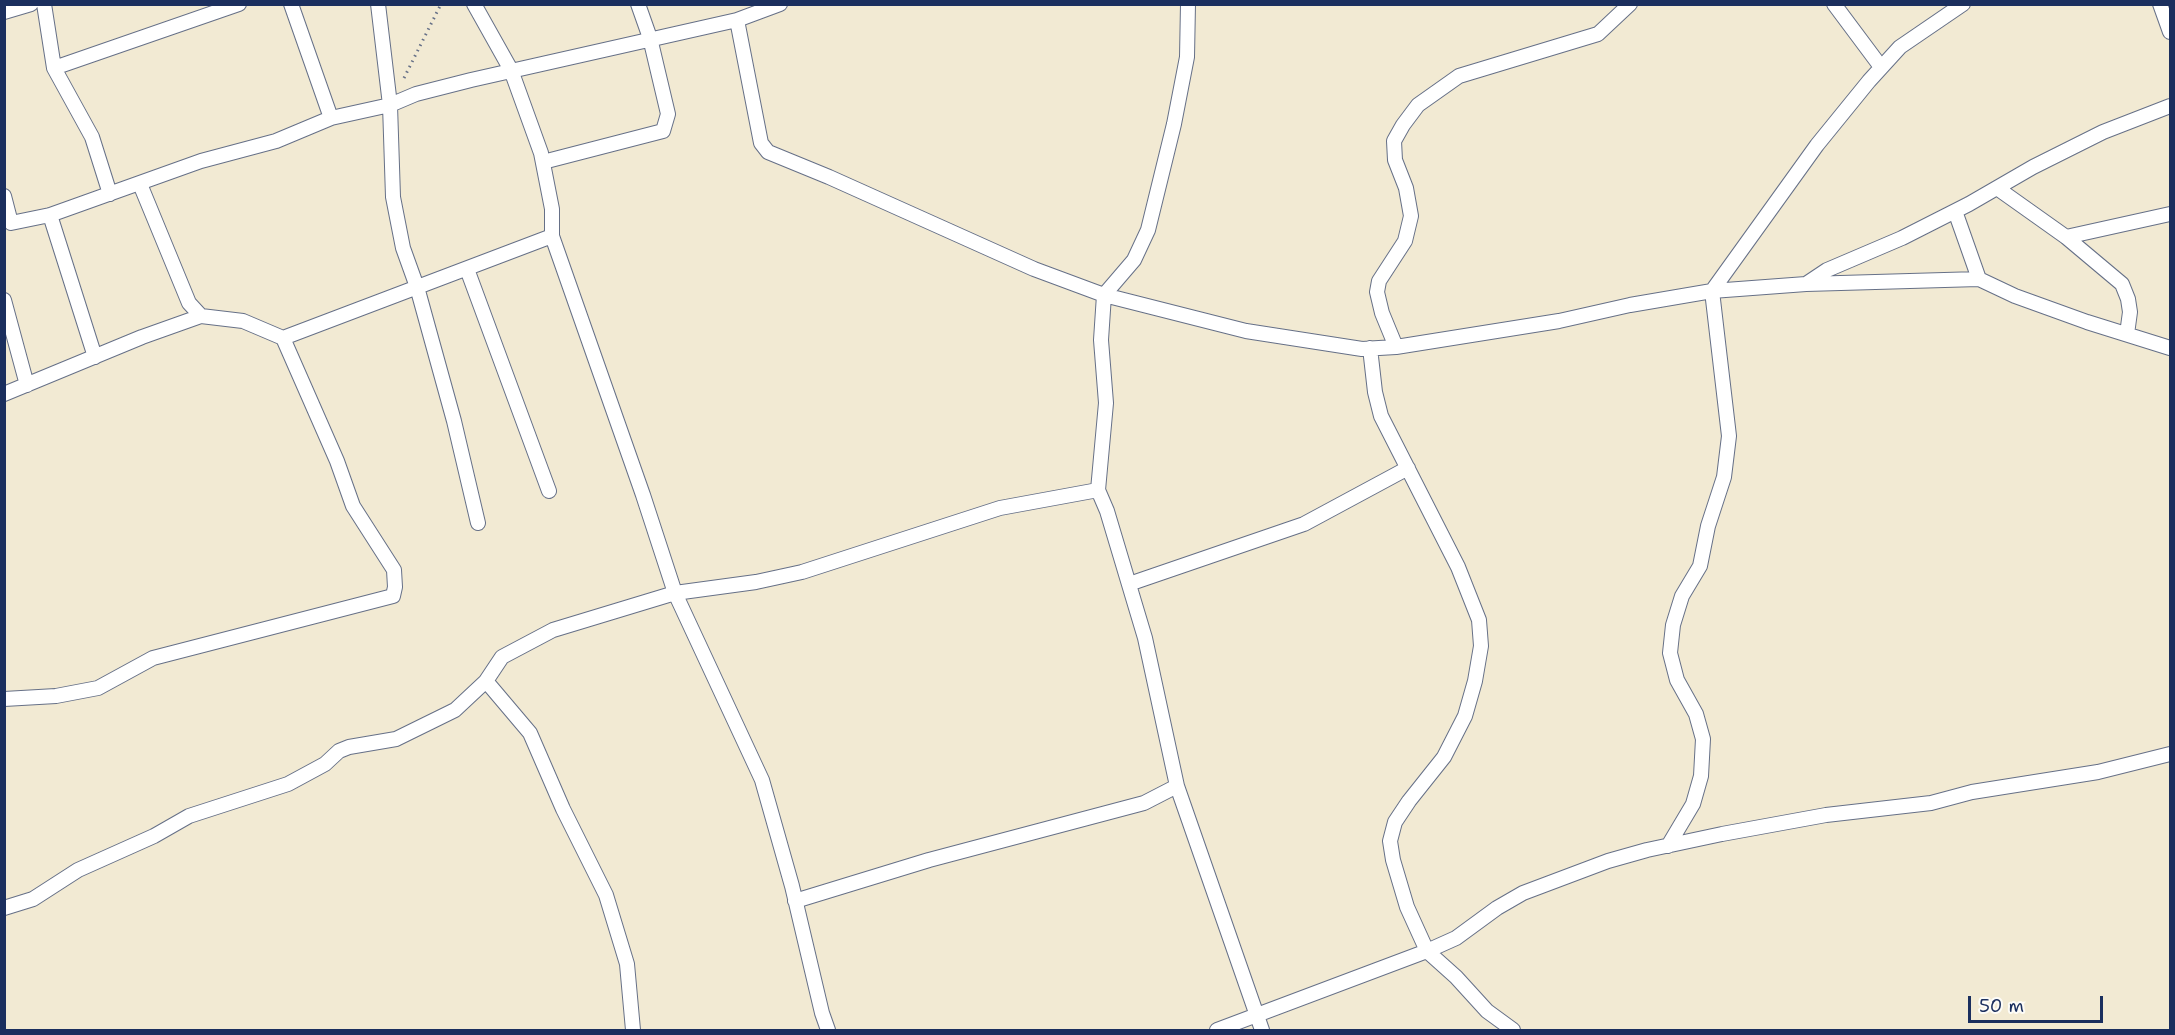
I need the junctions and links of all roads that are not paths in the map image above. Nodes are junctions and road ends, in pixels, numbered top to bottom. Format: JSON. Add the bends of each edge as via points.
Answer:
{"nodes":[{"id":1,"x":31,"y":4,"type":"edge"},
{"id":2,"x":44,"y":4,"type":"edge"},
{"id":3,"x":239,"y":4,"type":"edge"},
{"id":4,"x":291,"y":4,"type":"edge"},
{"id":5,"x":378,"y":4,"type":"edge"},
{"id":6,"x":474,"y":4,"type":"edge"},
{"id":7,"x":638,"y":4,"type":"edge"},
{"id":8,"x":780,"y":4,"type":"edge"},
{"id":9,"x":1188,"y":4,"type":"edge"},
{"id":10,"x":1630,"y":4,"type":"edge"},
{"id":11,"x":1834,"y":4,"type":"edge"},
{"id":12,"x":1964,"y":4,"type":"edge"},
{"id":13,"x":2160,"y":4,"type":"edge"},
{"id":14,"x":4,"y":12,"type":"edge"},
{"id":15,"x":737,"y":20,"type":"junction"},
{"id":16,"x":2170,"y":32,"type":"edge"},
{"id":17,"x":650,"y":38,"type":"junction"},
{"id":18,"x":1881,"y":67,"type":"junction"},
{"id":19,"x":54,"y":68,"type":"junction"},
{"id":20,"x":511,"y":70,"type":"junction"},
{"id":21,"x":390,"y":105,"type":"junction"},
{"id":22,"x":2170,"y":106,"type":"edge"},
{"id":23,"x":331,"y":118,"type":"junction"},
{"id":24,"x":543,"y":162,"type":"junction"},
{"id":25,"x":140,"y":184,"type":"junction"},
{"id":26,"x":1997,"y":188,"type":"junction"},
{"id":27,"x":110,"y":194,"type":"junction"},
{"id":28,"x":4,"y":196,"type":"edge"},
{"id":29,"x":1955,"y":211,"type":"junction"},
{"id":30,"x":2170,"y":214,"type":"edge"},
{"id":31,"x":50,"y":215,"type":"junction"},
{"id":32,"x":8,"y":225,"type":"edge"},
{"id":33,"x":552,"y":236,"type":"junction"},
{"id":34,"x":2066,"y":237,"type":"junction"},
{"id":35,"x":467,"y":268,"type":"junction"},
{"id":36,"x":1979,"y":279,"type":"junction"},
{"id":37,"x":1806,"y":284,"type":"junction"},
{"id":38,"x":417,"y":287,"type":"junction"},
{"id":39,"x":1712,"y":291,"type":"junction"},
{"id":40,"x":1104,"y":295,"type":"junction"},
{"id":41,"x":4,"y":300,"type":"edge"},
{"id":42,"x":201,"y":316,"type":"junction"},
{"id":43,"x":2127,"y":334,"type":"junction"},
{"id":44,"x":283,"y":338,"type":"junction"},
{"id":45,"x":1396,"y":347,"type":"junction"},
{"id":46,"x":1370,"y":348,"type":"junction"},
{"id":47,"x":2170,"y":348,"type":"edge"},
{"id":48,"x":96,"y":357,"type":"junction"},
{"id":49,"x":27,"y":385,"type":"junction"},
{"id":50,"x":4,"y":394,"type":"edge"},
{"id":51,"x":1408,"y":468,"type":"junction"},
{"id":52,"x":1098,"y":490,"type":"junction"},
{"id":53,"x":549,"y":491,"type":"dead end"},
{"id":54,"x":478,"y":523,"type":"dead end"},
{"id":55,"x":1129,"y":584,"type":"junction"},
{"id":56,"x":675,"y":593,"type":"junction"},
{"id":57,"x":486,"y":681,"type":"junction"},
{"id":58,"x":4,"y":699,"type":"edge"},
{"id":59,"x":2170,"y":754,"type":"edge"},
{"id":60,"x":1177,"y":786,"type":"junction"},
{"id":61,"x":1668,"y":846,"type":"junction"},
{"id":62,"x":795,"y":901,"type":"junction"},
{"id":63,"x":4,"y":908,"type":"edge"},
{"id":64,"x":1426,"y":951,"type":"junction"},
{"id":65,"x":1256,"y":1015,"type":"junction"},
{"id":66,"x":1497,"y":1024,"type":"edge"},
{"id":67,"x":633,"y":1030,"type":"edge"},
{"id":68,"x":828,"y":1030,"type":"edge"},
{"id":69,"x":1217,"y":1030,"type":"edge"},
{"id":70,"x":1262,"y":1030,"type":"edge"},
{"id":71,"x":1513,"y":1030,"type":"edge"}],
"edges":[{"from":1,"to":14,"type":"street"},
{"from":2,"to":19,"type":"street"},
{"from":3,"to":19,"type":"street"},
{"from":4,"to":23,"type":"street"},
{"from":5,"to":21,"type":"street"},
{"from":6,"to":20,"type":"street"},
{"from":7,"to":17,"type":"street"},
{"from":8,"to":15,"type":"street"},
{"from":9,"to":40,"type":"street","via":[[1187,57],[1148,230],[1134,260]]},
{"from":10,"to":45,"type":"street","via":[[1598,34],[1459,76],[1418,105],[1403,124],[1394,141],[1395,160],[1411,216],[1405,241],[1379,281],[1377,292]]},
{"from":11,"to":18,"type":"street"},
{"from":12,"to":18,"type":"street","via":[[1900,46]]},
{"from":13,"to":16,"type":"street"},
{"from":15,"to":17,"type":"street"},
{"from":15,"to":40,"type":"street","via":[[761,143],[768,152],[1034,269]]},
{"from":17,"to":20,"type":"street"},
{"from":17,"to":24,"type":"street","via":[[668,114],[663,131]]},
{"from":18,"to":39,"type":"street","via":[[1817,145]]},
{"from":19,"to":27,"type":"street","via":[[92,137]]},
{"from":20,"to":21,"type":"street","via":[[416,94]]},
{"from":20,"to":24,"type":"street"},
{"from":21,"to":23,"type":"street"},
{"from":21,"to":38,"type":"street","via":[[393,197],[403,248]]},
{"from":22,"to":26,"type":"street","via":[[2103,132]]},
{"from":23,"to":25,"type":"street","via":[[276,141],[201,160]]},
{"from":24,"to":33,"type":"street","via":[[552,209]]},
{"from":25,"to":27,"type":"street"},
{"from":25,"to":42,"type":"street","via":[[189,303]]},
{"from":26,"to":29,"type":"street"},
{"from":26,"to":34,"type":"street"},
{"from":27,"to":31,"type":"street"},
{"from":28,"to":32,"type":"street"},
{"from":29,"to":36,"type":"street"},
{"from":29,"to":37,"type":"street","via":[[1827,270]]},
{"from":30,"to":34,"type":"street"},
{"from":31,"to":32,"type":"street"},
{"from":31,"to":48,"type":"street"},
{"from":33,"to":35,"type":"street"},
{"from":33,"to":56,"type":"street"},
{"from":34,"to":43,"type":"street","via":[[2122,284],[2130,312]]},
{"from":35,"to":38,"type":"street"},
{"from":35,"to":53,"type":"street"},
{"from":36,"to":37,"type":"street"},
{"from":36,"to":43,"type":"street","via":[[2015,296]]},
{"from":37,"to":39,"type":"street"},
{"from":38,"to":44,"type":"street"},
{"from":38,"to":54,"type":"street"},
{"from":39,"to":45,"type":"street"},
{"from":39,"to":61,"type":"street","via":[[1729,436],[1724,477],[1700,566],[1682,596],[1673,625],[1670,653],[1677,680],[1696,714],[1703,739],[1701,776],[1693,804]]},
{"from":40,"to":46,"type":"street","via":[[1246,331]]},
{"from":40,"to":52,"type":"street","via":[[1101,340],[1106,403]]},
{"from":41,"to":49,"type":"street"},
{"from":42,"to":44,"type":"street","via":[[243,321]]},
{"from":42,"to":48,"type":"street"},
{"from":43,"to":47,"type":"street"},
{"from":44,"to":58,"type":"street","via":[[353,506],[394,570],[393,596],[153,658],[98,688],[56,696]]},
{"from":45,"to":46,"type":"street"},
{"from":46,"to":51,"type":"street","via":[[1381,416]]},
{"from":48,"to":49,"type":"street"},
{"from":49,"to":50,"type":"street"},
{"from":51,"to":55,"type":"street","via":[[1304,524]]},
{"from":51,"to":64,"type":"street","via":[[1458,567],[1479,620],[1481,646],[1465,716],[1444,757],[1395,822],[1390,841],[1407,907]]},
{"from":52,"to":55,"type":"street"},
{"from":52,"to":56,"type":"street","via":[[1000,508],[802,572]]},
{"from":55,"to":60,"type":"street","via":[[1145,638]]},
{"from":56,"to":57,"type":"street","via":[[553,630],[502,657]]},
{"from":56,"to":62,"type":"street","via":[[762,780]]},
{"from":57,"to":63,"type":"street","via":[[455,710],[396,739],[339,751],[325,764],[288,784],[189,816],[78,870],[33,899]]},
{"from":57,"to":67,"type":"street","via":[[531,733],[606,895],[627,964]]},
{"from":59,"to":61,"type":"street","via":[[2098,772],[1931,802],[1826,815]]},
{"from":60,"to":62,"type":"street","via":[[1144,802]]},
{"from":60,"to":65,"type":"street"},
{"from":61,"to":64,"type":"street","via":[[1608,861],[1523,893],[1456,938]]},
{"from":62,"to":68,"type":"street"},
{"from":64,"to":65,"type":"street"},
{"from":64,"to":66,"type":"street","via":[[1456,977]]},
{"from":65,"to":69,"type":"street"},
{"from":65,"to":70,"type":"street"},
{"from":66,"to":71,"type":"street"}]}
